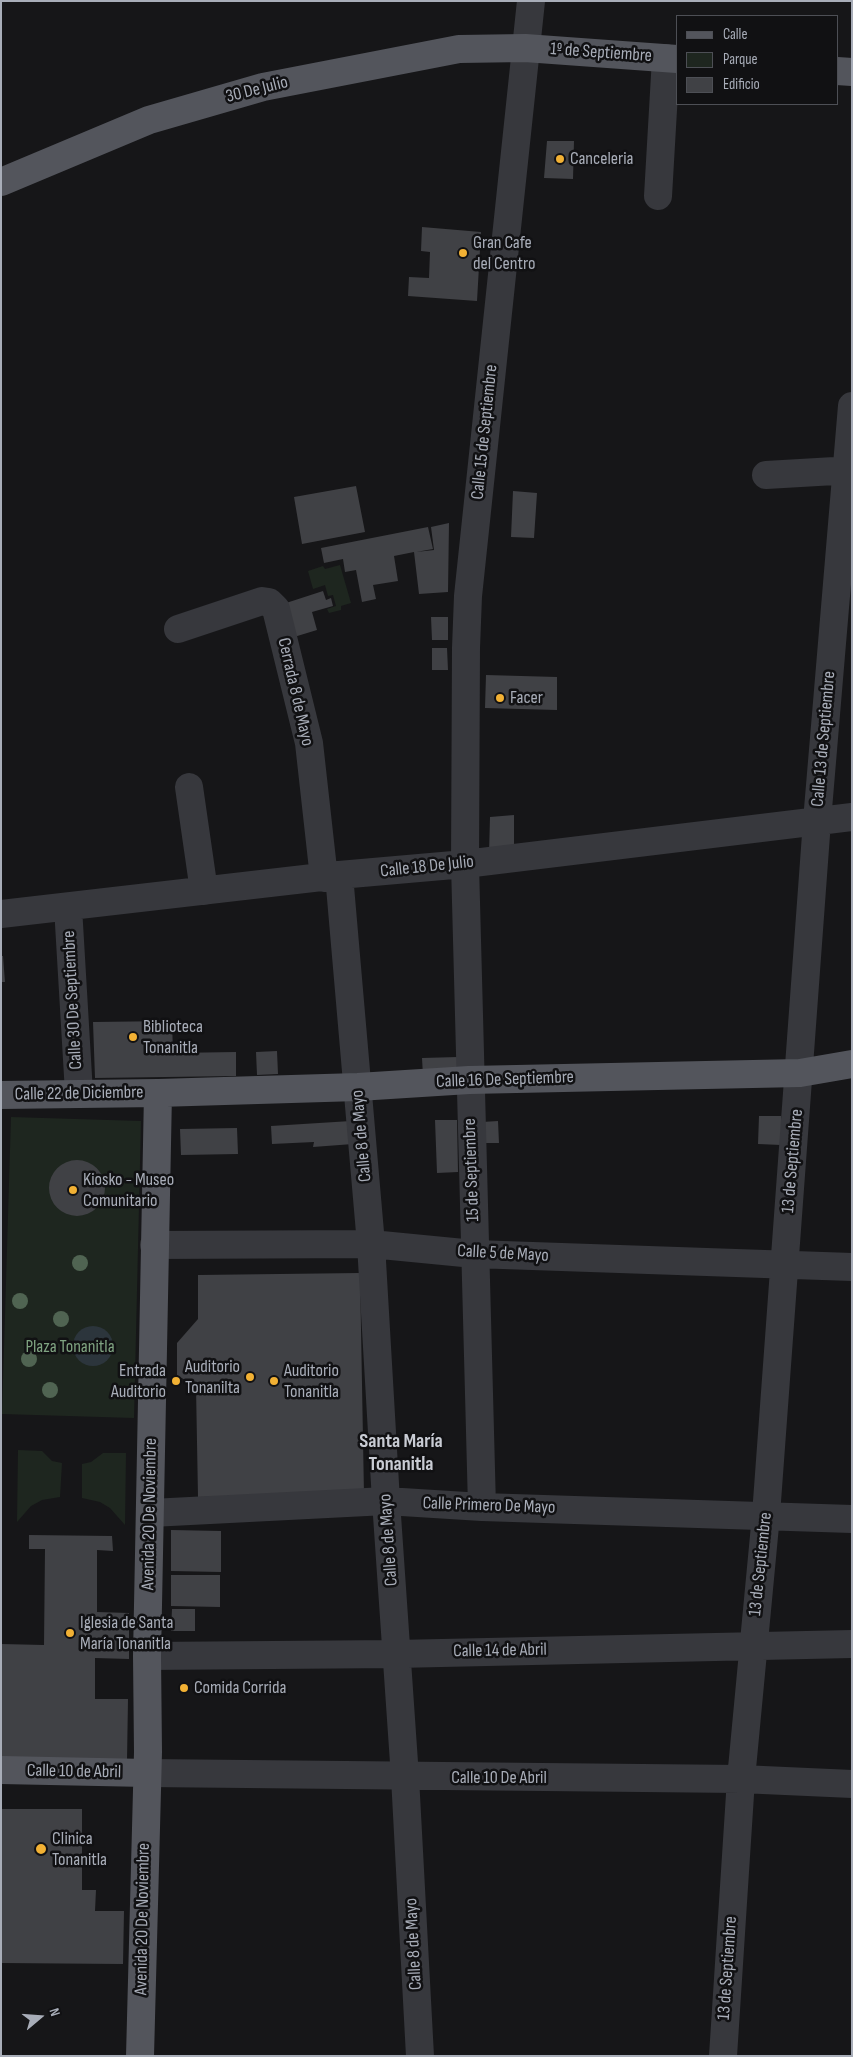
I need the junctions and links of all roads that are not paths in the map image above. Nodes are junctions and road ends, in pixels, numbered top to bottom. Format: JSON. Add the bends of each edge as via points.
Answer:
{"nodes":[{"id":1,"x":531,"y":1,"type":"edge"},
{"id":2,"x":525,"y":48,"type":"junction"},
{"id":3,"x":672,"y":59,"type":"edge"},
{"id":4,"x":838,"y":71,"type":"edge"},
{"id":5,"x":852,"y":72,"type":"edge"},
{"id":6,"x":1,"y":182,"type":"edge"},
{"id":7,"x":658,"y":196,"type":"dead end"},
{"id":8,"x":852,"y":406,"type":"edge"},
{"id":9,"x":849,"y":471,"type":"edge"},
{"id":10,"x":766,"y":475,"type":"dead end"},
{"id":11,"x":178,"y":629,"type":"dead end"},
{"id":12,"x":189,"y":787,"type":"dead end"},
{"id":13,"x":852,"y":817,"type":"edge"},
{"id":14,"x":817,"y":821,"type":"junction"},
{"id":15,"x":465,"y":864,"type":"junction"},
{"id":16,"x":332,"y":877,"type":"junction"},
{"id":17,"x":204,"y":891,"type":"junction"},
{"id":18,"x":68,"y":906,"type":"junction"},
{"id":19,"x":1,"y":914,"type":"edge"},
{"id":20,"x":852,"y":1064,"type":"edge"},
{"id":21,"x":800,"y":1073,"type":"junction"},
{"id":22,"x":469,"y":1080,"type":"junction"},
{"id":23,"x":358,"y":1087,"type":"junction"},
{"id":24,"x":79,"y":1093,"type":"junction"},
{"id":25,"x":158,"y":1093,"type":"junction"},
{"id":26,"x":1,"y":1095,"type":"edge"},
{"id":27,"x":154,"y":1244,"type":"junction"},
{"id":28,"x":371,"y":1244,"type":"junction"},
{"id":29,"x":474,"y":1254,"type":"junction"},
{"id":30,"x":784,"y":1263,"type":"junction"},
{"id":31,"x":852,"y":1267,"type":"edge"},
{"id":32,"x":386,"y":1501,"type":"junction"},
{"id":33,"x":482,"y":1507,"type":"junction"},
{"id":34,"x":151,"y":1513,"type":"junction"},
{"id":35,"x":766,"y":1515,"type":"junction"},
{"id":36,"x":852,"y":1519,"type":"edge"},
{"id":37,"x":852,"y":1644,"type":"edge"},
{"id":38,"x":754,"y":1646,"type":"junction"},
{"id":39,"x":396,"y":1654,"type":"junction"},
{"id":40,"x":147,"y":1656,"type":"junction"},
{"id":41,"x":1,"y":1770,"type":"edge"},
{"id":42,"x":146,"y":1773,"type":"junction"},
{"id":43,"x":405,"y":1777,"type":"junction"},
{"id":44,"x":741,"y":1779,"type":"junction"},
{"id":45,"x":852,"y":1784,"type":"edge"},
{"id":46,"x":140,"y":2056,"type":"edge"},
{"id":47,"x":420,"y":2056,"type":"edge"},
{"id":48,"x":722,"y":2056,"type":"edge"}],
"edges":[{"from":1,"to":2,"type":"street","name":"Calle 15 de Septiembre"},
{"from":2,"to":3,"type":"main road","name":"1º de Septiembre"},
{"from":2,"to":6,"type":"main road","name":"30 De Julio","via":[[460,49],[263,87],[149,120]]},
{"from":2,"to":15,"type":"street","name":"Calle 15 de Septiembre","via":[[468,596]]},
{"from":3,"to":7,"type":"street"},
{"from":4,"to":5,"type":"main road"},
{"from":8,"to":9,"type":"street","name":"Calle 13 de Septiembre"},
{"from":9,"to":10,"type":"street"},
{"from":9,"to":14,"type":"street","name":"Calle 13 de Septiembre"},
{"from":11,"to":16,"type":"street","name":"Cerrada 8 de Mayo","via":[[262,601],[269,602],[276,610],[309,743]]},
{"from":12,"to":17,"type":"street"},
{"from":13,"to":14,"type":"street","name":"Calle 18 De Julio"},
{"from":14,"to":15,"type":"street","name":"Calle 18 De Julio"},
{"from":14,"to":21,"type":"street","name":"Calle 13 de Septiembre"},
{"from":15,"to":16,"type":"street","name":"Calle 18 De Julio"},
{"from":15,"to":22,"type":"street","name":"15 de Septiembre"},
{"from":16,"to":17,"type":"street","name":"Calle 18 De Julio"},
{"from":16,"to":23,"type":"street","name":"Calle 8 de Mayo"},
{"from":17,"to":18,"type":"street","name":"Calle 18 De Julio"},
{"from":18,"to":19,"type":"street","name":"Calle 18 De Julio"},
{"from":18,"to":24,"type":"street","name":"Calle 30 De Septiembre"},
{"from":20,"to":21,"type":"main road","name":"Calle 16 De Septiembre"},
{"from":21,"to":22,"type":"main road","name":"Calle 16 De Septiembre"},
{"from":21,"to":30,"type":"street","name":"13 de Septiembre"},
{"from":22,"to":23,"type":"main road","name":"Calle 16 De Septiembre"},
{"from":22,"to":29,"type":"street","name":"15 de Septiembre"},
{"from":23,"to":25,"type":"main road","name":"Calle 16 De Septiembre"},
{"from":23,"to":28,"type":"street","name":"Calle 8 de Mayo"},
{"from":24,"to":25,"type":"main road","name":"Calle 22 de Diciembre"},
{"from":24,"to":26,"type":"main road","name":"Calle 22 de Diciembre"},
{"from":25,"to":27,"type":"main road","name":"Avenida 20 De Noviembre"},
{"from":27,"to":28,"type":"street","name":"Calle 5 de Mayo"},
{"from":27,"to":34,"type":"main road","name":"Avenida 20 De Noviembre"},
{"from":28,"to":29,"type":"street","name":"Calle 5 de Mayo"},
{"from":28,"to":32,"type":"street","name":"Calle 8 de Mayo"},
{"from":29,"to":30,"type":"street","name":"Calle 5 de Mayo"},
{"from":29,"to":33,"type":"street","name":"15 de Septiembre"},
{"from":30,"to":31,"type":"street","name":"Calle 5 de Mayo"},
{"from":30,"to":35,"type":"street","name":"13 de Septiembre"},
{"from":32,"to":33,"type":"street","name":"Calle Primero De Mayo"},
{"from":32,"to":34,"type":"street","name":"Calle Primero De Mayo"},
{"from":32,"to":39,"type":"street","name":"Calle 8 de Mayo"},
{"from":33,"to":35,"type":"street","name":"Calle Primero De Mayo"},
{"from":34,"to":40,"type":"main road","name":"Avenida 20 De Noviembre"},
{"from":35,"to":36,"type":"street","name":"Calle Primero De Mayo"},
{"from":35,"to":38,"type":"street","name":"13 de Septiembre"},
{"from":37,"to":38,"type":"street","name":"Calle 14 de Abril"},
{"from":38,"to":39,"type":"street","name":"Calle 14 de Abril"},
{"from":38,"to":44,"type":"street","name":"13 de Septiembre"},
{"from":39,"to":40,"type":"street","name":"Calle 14 de Abril"},
{"from":39,"to":43,"type":"street","name":"Calle 8 de Mayo"},
{"from":40,"to":42,"type":"main road","name":"Avenida 20 De Noviembre"},
{"from":41,"to":42,"type":"main road","name":"Calle 10 de Abril"},
{"from":42,"to":43,"type":"street","name":"Calle 10 De Abril"},
{"from":42,"to":46,"type":"main road","name":"Avenida 20 De Noviembre"},
{"from":43,"to":44,"type":"street","name":"Calle 10 De Abril"},
{"from":43,"to":47,"type":"street","name":"Calle 8 de Mayo"},
{"from":44,"to":45,"type":"street","name":"Calle 10 De Abril"},
{"from":44,"to":48,"type":"street","name":"13 de Septiembre"}]}
